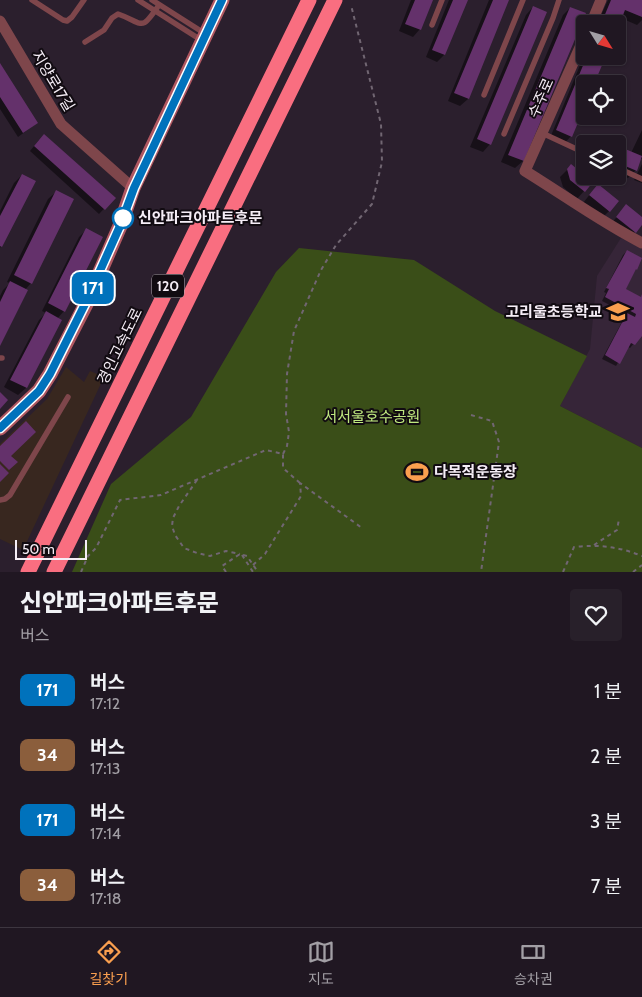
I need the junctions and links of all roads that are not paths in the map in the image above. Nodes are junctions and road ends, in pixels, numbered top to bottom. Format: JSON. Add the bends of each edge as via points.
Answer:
{"nodes":[{"id":1,"x":32,"y":0,"type":"edge"},
{"id":2,"x":84,"y":0,"type":"edge"},
{"id":3,"x":138,"y":0,"type":"edge"},
{"id":4,"x":152,"y":0,"type":"edge"},
{"id":5,"x":222,"y":0,"type":"edge"},
{"id":6,"x":309,"y":0,"type":"edge"},
{"id":7,"x":335,"y":0,"type":"edge"},
{"id":8,"x":442,"y":0,"type":"edge"},
{"id":9,"x":523,"y":0,"type":"edge"},
{"id":10,"x":559,"y":0,"type":"edge"},
{"id":11,"x":601,"y":0,"type":"edge"},
{"id":12,"x":159,"y":4,"type":"junction"},
{"id":13,"x":155,"y":11,"type":"junction"},
{"id":14,"x":595,"y":15,"type":"edge"},
{"id":15,"x":0,"y":21,"type":"edge"},
{"id":16,"x":432,"y":25,"type":"dead end"},
{"id":17,"x":204,"y":37,"type":"junction"},
{"id":18,"x":85,"y":42,"type":"dead end"},
{"id":19,"x":576,"y":57,"type":"edge"},
{"id":20,"x":484,"y":95,"type":"dead end"},
{"id":21,"x":504,"y":134,"type":"dead end"},
{"id":22,"x":542,"y":134,"type":"junction"},
{"id":23,"x":576,"y":149,"type":"edge"},
{"id":24,"x":626,"y":172,"type":"edge"},
{"id":25,"x":642,"y":179,"type":"edge"},
{"id":26,"x":134,"y":188,"type":"junction"},
{"id":27,"x":642,"y":243,"type":"edge"},
{"id":28,"x":68,"y":398,"type":"dead end"},
{"id":29,"x":0,"y":428,"type":"edge"},
{"id":30,"x":0,"y":500,"type":"edge"},
{"id":31,"x":28,"y":572,"type":"edge"},
{"id":32,"x":54,"y":572,"type":"edge"}],
"edges":[{"from":1,"to":2,"type":"lane","via":[[67,21]]},
{"from":3,"to":13,"type":"lane"},
{"from":4,"to":12,"type":"lane"},
{"from":5,"to":17,"type":"street"},
{"from":6,"to":31,"type":"highway","name":"경인고속도로","number":"120"},
{"from":7,"to":32,"type":"highway","number":"120"},
{"from":8,"to":16,"type":"lane"},
{"from":9,"to":20,"type":"lane"},
{"from":10,"to":21,"type":"lane"},
{"from":11,"to":14,"type":"street"},
{"from":12,"to":13,"type":"lane"},
{"from":12,"to":17,"type":"lane"},
{"from":13,"to":17,"type":"lane"},
{"from":13,"to":18,"type":"lane","via":[[149,20],[140,24],[118,14],[104,30]]},
{"from":15,"to":26,"type":"street","name":"지양로17길","via":[[61,124]]},
{"from":17,"to":26,"type":"street"},
{"from":19,"to":22,"type":"street","name":"수주로"},
{"from":22,"to":23,"type":"lane"},
{"from":22,"to":27,"type":"street","name":"수주로","via":[[525,171]]},
{"from":24,"to":25,"type":"lane"},
{"from":26,"to":29,"type":"street","via":[[86,302],[50,374],[39,391]]},
{"from":28,"to":30,"type":"lane","via":[[10,495]]}]}
